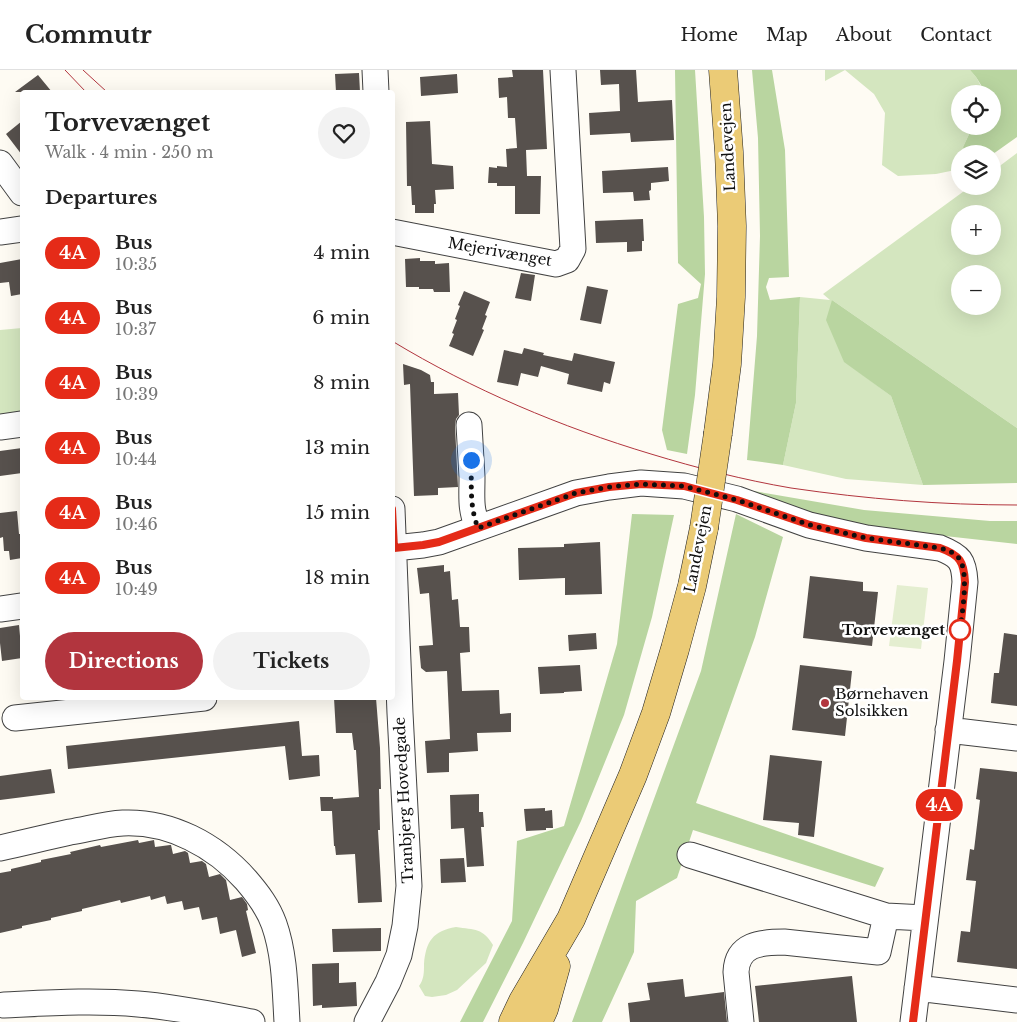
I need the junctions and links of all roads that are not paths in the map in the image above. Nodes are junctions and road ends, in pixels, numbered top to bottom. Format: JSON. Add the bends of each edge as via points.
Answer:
{"nodes":[{"id":1,"x":375,"y":70,"type":"edge"},
{"id":2,"x":563,"y":70,"type":"edge"},
{"id":3,"x":723,"y":70,"type":"edge"},
{"id":4,"x":376,"y":90,"type":"edge"},
{"id":5,"x":0,"y":163,"type":"edge"},
{"id":6,"x":20,"y":190,"type":"edge"},
{"id":7,"x":20,"y":229,"type":"edge"},
{"id":8,"x":0,"y":232,"type":"edge"},
{"id":9,"x":395,"y":233,"type":"edge"},
{"id":10,"x":20,"y":424,"type":"edge"},
{"id":11,"x":469,"y":425,"type":"dead end"},
{"id":12,"x":0,"y":427,"type":"edge"},
{"id":13,"x":478,"y":528,"type":"junction"},
{"id":14,"x":395,"y":558,"type":"edge"},
{"id":15,"x":395,"y":580,"type":"edge"},
{"id":16,"x":20,"y":606,"type":"edge"},
{"id":17,"x":0,"y":609,"type":"edge"},
{"id":18,"x":166,"y":700,"type":"edge"},
{"id":19,"x":91,"y":704,"type":"edge"},
{"id":20,"x":15,"y":718,"type":"dead end"},
{"id":21,"x":948,"y":730,"type":"junction"},
{"id":22,"x":1017,"y":738,"type":"edge"},
{"id":23,"x":0,"y":848,"type":"edge"},
{"id":24,"x":690,"y":855,"type":"dead end"},
{"id":25,"x":886,"y":916,"type":"junction"},
{"id":26,"x":925,"y":918,"type":"junction"},
{"id":27,"x":570,"y":919,"type":"junction"},
{"id":28,"x":917,"y":988,"type":"junction"},
{"id":29,"x":1017,"y":1000,"type":"edge"},
{"id":30,"x":4,"y":1005,"type":"dead end"},
{"id":31,"x":252,"y":1022,"type":"edge"},
{"id":32,"x":287,"y":1022,"type":"edge"},
{"id":33,"x":367,"y":1022,"type":"edge"},
{"id":34,"x":514,"y":1022,"type":"edge"},
{"id":35,"x":538,"y":1022,"type":"edge"},
{"id":36,"x":741,"y":1022,"type":"edge"},
{"id":37,"x":913,"y":1022,"type":"edge"}],
"edges":[{"from":1,"to":4,"type":"street"},
{"from":2,"to":9,"type":"street","name":"Mejerivænget","via":[[573,249],[567,260],[556,264]]},
{"from":3,"to":27,"type":"main road","name":"Landevejen","bridge":true,"via":[[732,226],[731,297],[718,433],[704,528],[692,586],[656,713],[633,775]]},
{"from":5,"to":6,"type":"street"},
{"from":7,"to":8,"type":"street"},
{"from":10,"to":12,"type":"street"},
{"from":11,"to":13,"type":"street","via":[[471,503]]},
{"from":13,"to":14,"type":"street"},
{"from":13,"to":21,"type":"street","via":[[576,493],[650,484],[684,486],[810,525],[950,552],[959,558],[965,582]]},
{"from":15,"to":33,"type":"street","name":"Tranbjerg Hovedgade","via":[[409,886],[399,956]]},
{"from":16,"to":17,"type":"street"},
{"from":18,"to":19,"type":"street"},
{"from":19,"to":20,"type":"street"},
{"from":21,"to":22,"type":"street"},
{"from":21,"to":26,"type":"street"},
{"from":23,"to":32,"type":"street","via":[[124,823],[163,827],[196,840],[240,873],[268,909],[280,943]]},
{"from":24,"to":25,"type":"street"},
{"from":25,"to":26,"type":"street"},
{"from":25,"to":36,"type":"street","via":[[878,952],[784,942],[768,942],[744,950],[736,964]]},
{"from":26,"to":28,"type":"street"},
{"from":27,"to":34,"type":"main road","name":"Landevejen"},
{"from":27,"to":35,"type":"main road","name":"Landevejen"},
{"from":28,"to":29,"type":"street"},
{"from":28,"to":37,"type":"street"},
{"from":30,"to":31,"type":"street","via":[[64,1002],[137,1004]]}]}
